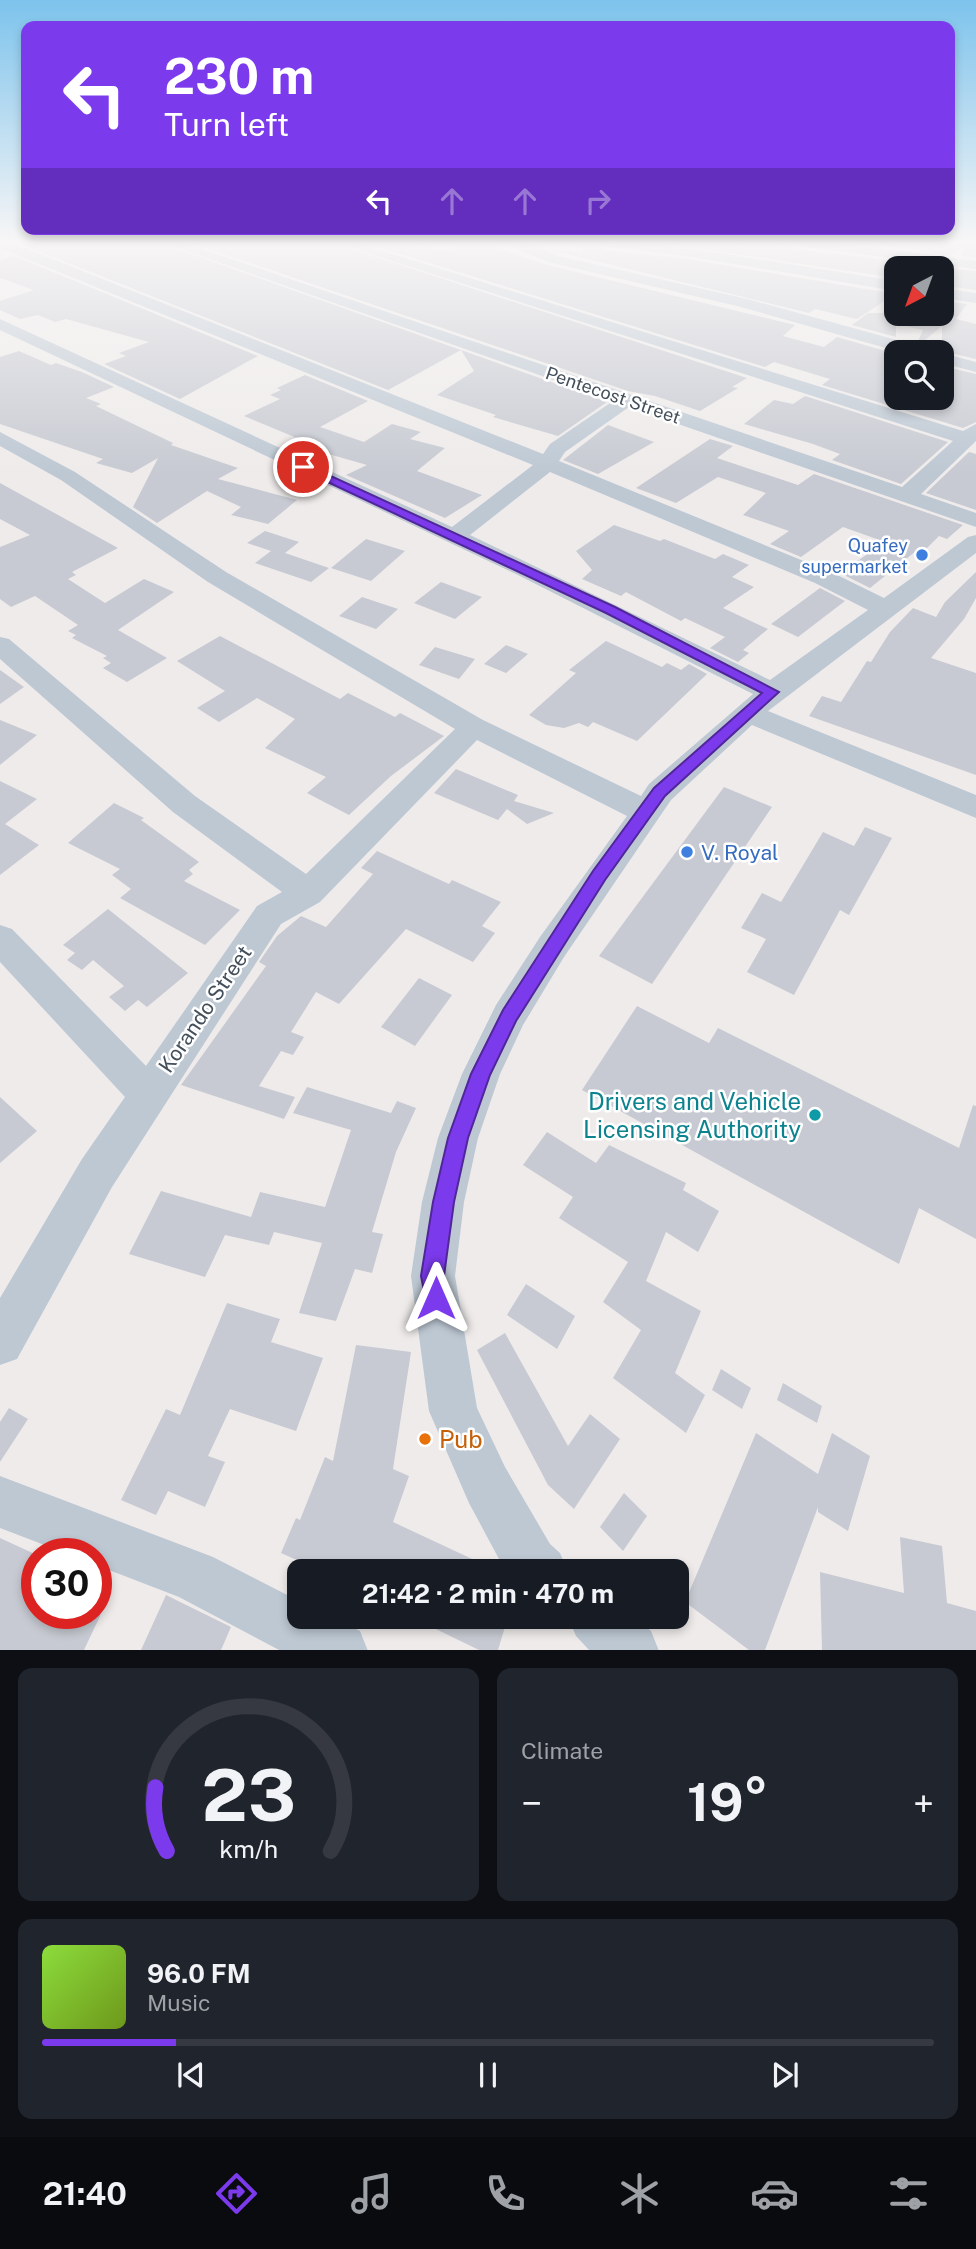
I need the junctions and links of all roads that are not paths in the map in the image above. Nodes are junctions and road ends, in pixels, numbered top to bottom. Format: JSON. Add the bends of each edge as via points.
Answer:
{"nodes":[{"id":1,"x":189,"y":320,"type":"edge"},
{"id":2,"x":395,"y":320,"type":"edge"},
{"id":3,"x":595,"y":320,"type":"edge"},
{"id":4,"x":805,"y":320,"type":"edge"},
{"id":5,"x":0,"y":324,"type":"edge"},
{"id":6,"x":884,"y":342,"type":"edge"},
{"id":7,"x":954,"y":361,"type":"edge"},
{"id":8,"x":976,"y":367,"type":"edge"},
{"id":9,"x":627,"y":400,"type":"junction"},
{"id":10,"x":971,"y":435,"type":"edge"},
{"id":11,"x":0,"y":438,"type":"edge"},
{"id":12,"x":546,"y":465,"type":"junction"},
{"id":13,"x":907,"y":495,"type":"junction"},
{"id":14,"x":453,"y":537,"type":"junction"},
{"id":15,"x":976,"y":537,"type":"edge"},
{"id":16,"x":884,"y":608,"type":"junction"},
{"id":17,"x":0,"y":645,"type":"edge"},
{"id":18,"x":761,"y":703,"type":"junction"},
{"id":19,"x":472,"y":727,"type":"junction"},
{"id":20,"x":976,"y":807,"type":"edge"},
{"id":21,"x":644,"y":811,"type":"junction"},
{"id":22,"x":308,"y":893,"type":"junction"},
{"id":23,"x":0,"y":939,"type":"edge"},
{"id":24,"x":148,"y":1094,"type":"junction"},
{"id":25,"x":0,"y":1342,"type":"edge"},
{"id":26,"x":0,"y":1502,"type":"edge"},
{"id":27,"x":529,"y":1559,"type":"edge"},
{"id":28,"x":608,"y":1629,"type":"edge"},
{"id":29,"x":340,"y":1650,"type":"edge"},
{"id":30,"x":631,"y":1650,"type":"edge"}],
"edges":[{"from":1,"to":12,"type":"street"},
{"from":2,"to":9,"type":"street","name":"Pentecost Street"},
{"from":3,"to":10,"type":"street"},
{"from":4,"to":6,"type":"street"},
{"from":5,"to":14,"type":"street"},
{"from":7,"to":8,"type":"street"},
{"from":9,"to":12,"type":"street","via":[[557,448]]},
{"from":9,"to":13,"type":"street","name":"Pentecost Street"},
{"from":10,"to":13,"type":"street"},
{"from":11,"to":19,"type":"street","via":[[68,476],[217,577]]},
{"from":12,"to":14,"type":"street"},
{"from":12,"to":16,"type":"street","via":[[744,544]]},
{"from":13,"to":15,"type":"street","name":"Pentecost Street"},
{"from":14,"to":18,"type":"street","via":[[611,610]]},
{"from":15,"to":16,"type":"street"},
{"from":16,"to":18,"type":"street"},
{"from":17,"to":22,"type":"street","via":[[184,804]]},
{"from":18,"to":20,"type":"street"},
{"from":18,"to":21,"type":"street"},
{"from":19,"to":21,"type":"street"},
{"from":19,"to":22,"type":"street","name":"Korando Street"},
{"from":21,"to":27,"type":"street","via":[[509,1016],[458,1138],[443,1202],[433,1276],[453,1411]]},
{"from":22,"to":24,"type":"street","name":"Korando Street","via":[[269,915]]},
{"from":23,"to":24,"type":"street"},
{"from":24,"to":25,"type":"street","name":"Korando Street"},
{"from":26,"to":29,"type":"street","via":[[194,1576]]},
{"from":28,"to":30,"type":"street"}]}
